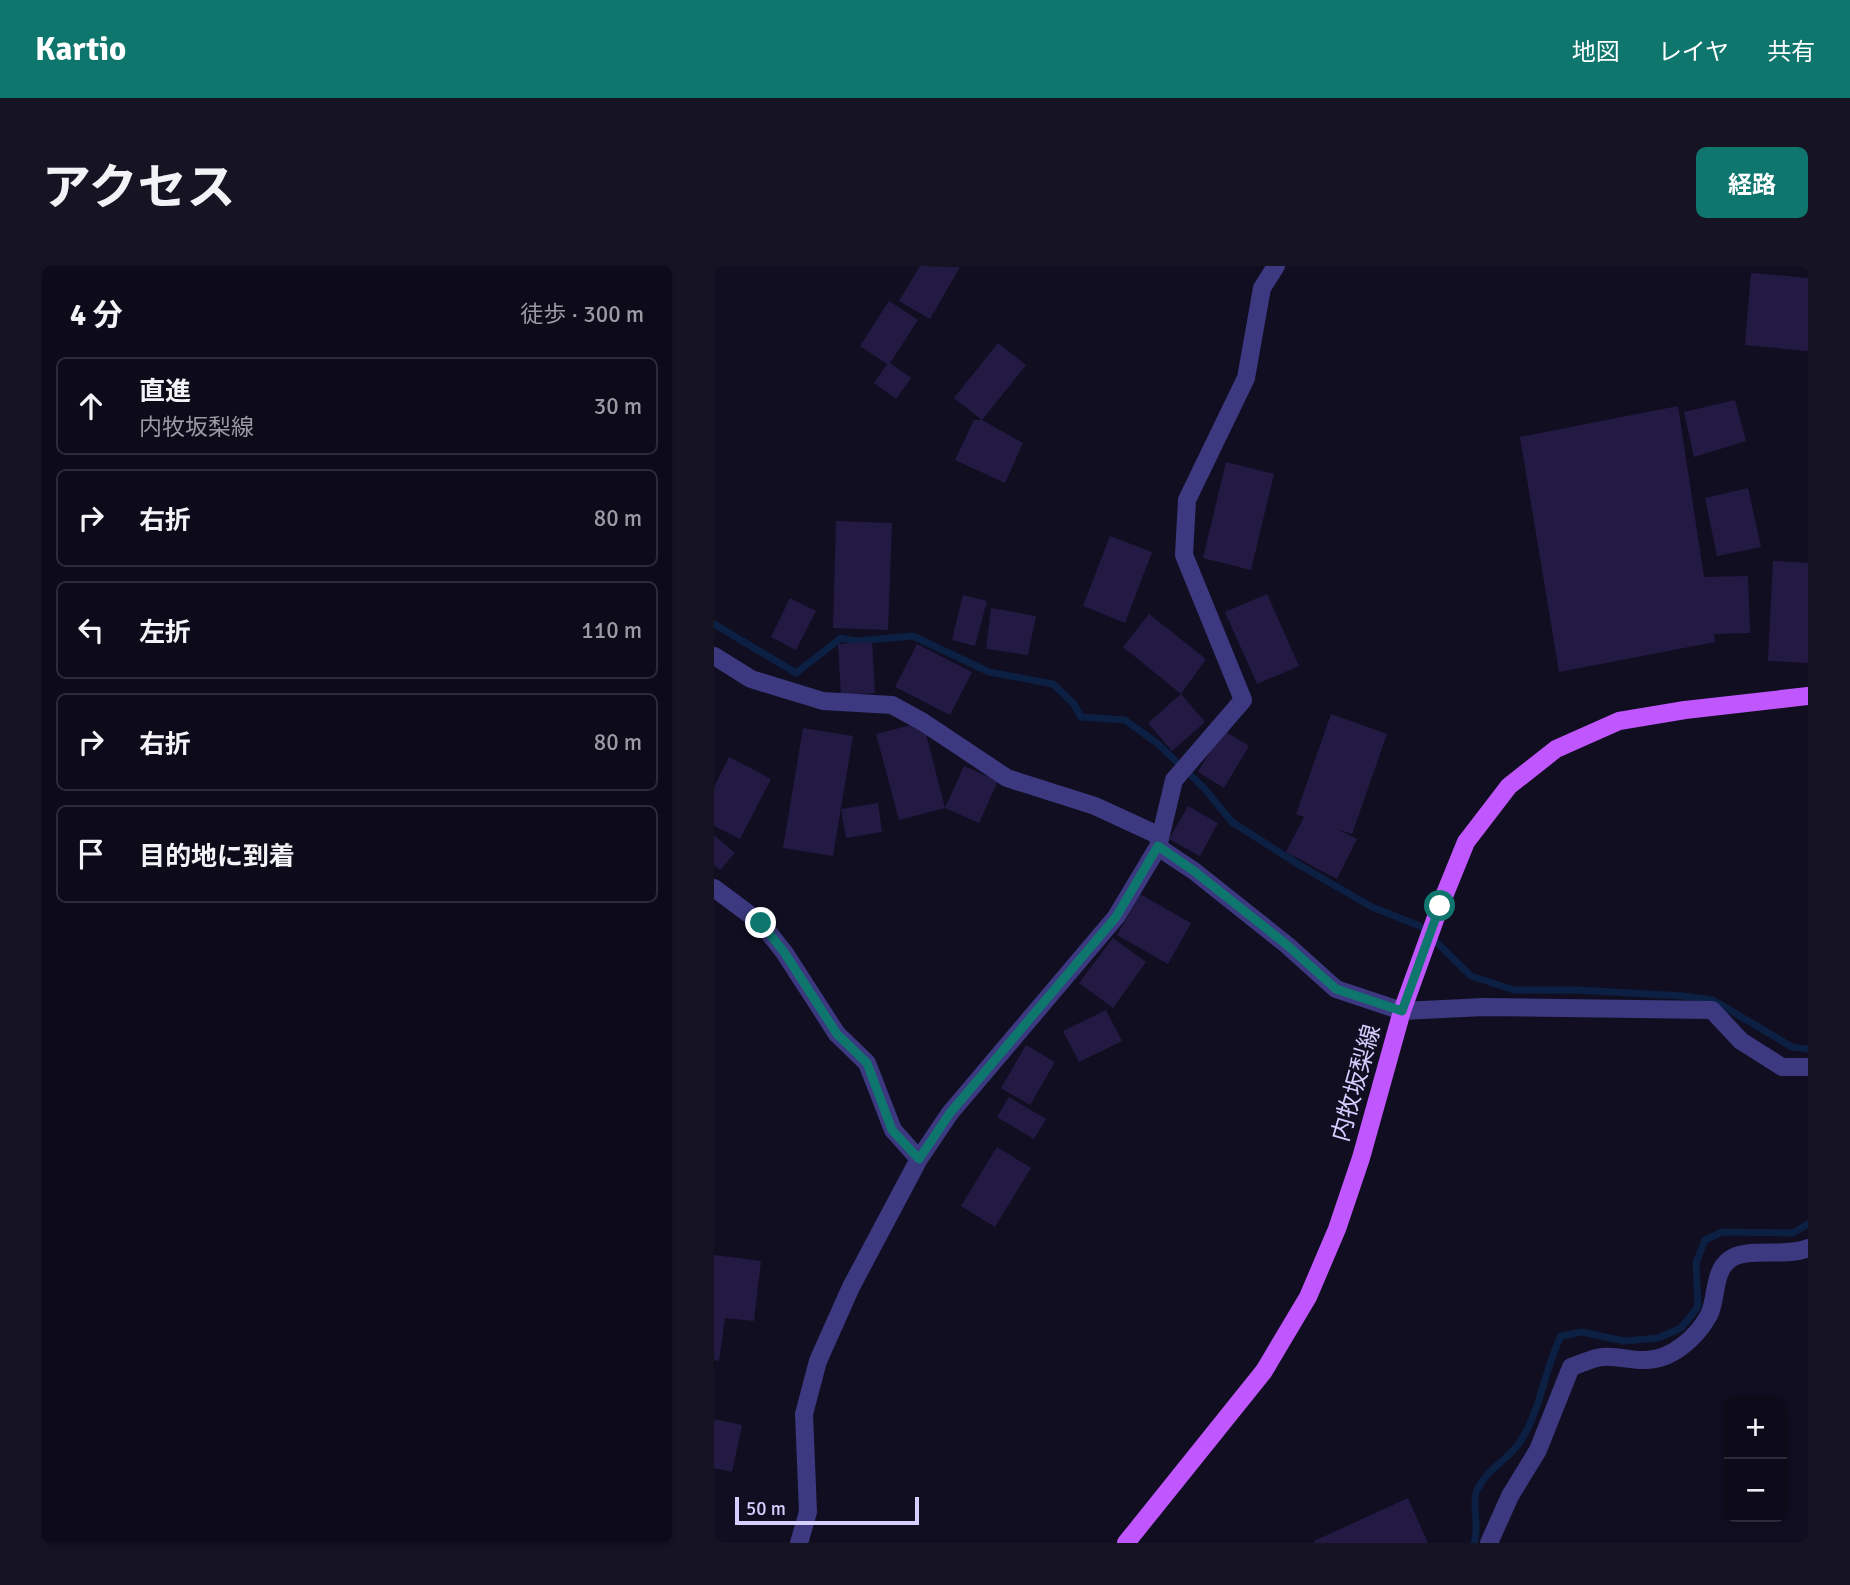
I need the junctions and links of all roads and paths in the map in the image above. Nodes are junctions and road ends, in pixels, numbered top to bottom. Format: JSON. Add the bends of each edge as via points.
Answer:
{"nodes":[{"id":1,"x":1276,"y":266,"type":"edge"},
{"id":2,"x":714,"y":656,"type":"edge"},
{"id":3,"x":1808,"y":696,"type":"edge"},
{"id":4,"x":1159,"y":841,"type":"junction"},
{"id":5,"x":714,"y":888,"type":"edge"},
{"id":6,"x":1402,"y":1011,"type":"junction"},
{"id":7,"x":1808,"y":1067,"type":"edge"},
{"id":8,"x":919,"y":1159,"type":"junction"},
{"id":9,"x":1808,"y":1248,"type":"edge"},
{"id":10,"x":799,"y":1543,"type":"edge"},
{"id":11,"x":1126,"y":1543,"type":"edge"},
{"id":12,"x":1489,"y":1543,"type":"edge"}],
"edges":[{"from":1,"to":4,"type":"street","via":[[1262,288],[1246,378],[1186,500],[1184,555],[1243,700],[1174,780]]},
{"from":2,"to":4,"type":"street","via":[[751,679],[823,701],[892,705],[1007,778],[1095,806]]},
{"from":3,"to":6,"type":"main road","name":"内牧坂梨線","via":[[1619,721],[1556,749],[1509,786],[1466,842]]},
{"from":4,"to":6,"type":"street","via":[[1336,989]]},
{"from":4,"to":8,"type":"street","via":[[1116,917],[950,1113]]},
{"from":5,"to":8,"type":"street","via":[[761,923],[784,952],[837,1034],[867,1063],[892,1130]]},
{"from":6,"to":7,"type":"street","via":[[1484,1007],[1712,1010],[1741,1041],[1782,1067]]},
{"from":6,"to":11,"type":"main road","name":"内牧坂梨線","via":[[1361,1158],[1308,1297],[1264,1371]]},
{"from":8,"to":10,"type":"street","via":[[851,1287],[818,1361],[804,1414],[808,1512]]},
{"from":9,"to":12,"type":"street","via":[[1730,1259],[1720,1271],[1713,1307],[1699,1332],[1677,1350],[1648,1361],[1603,1357],[1571,1367],[1538,1450]]}]}
